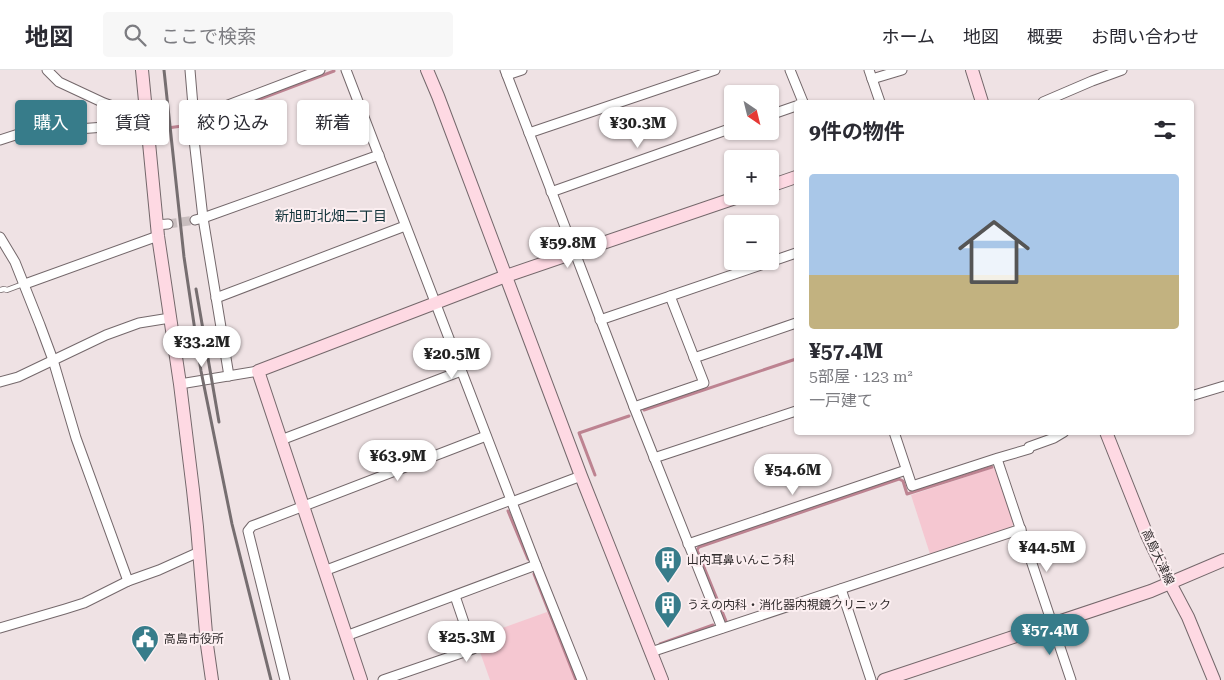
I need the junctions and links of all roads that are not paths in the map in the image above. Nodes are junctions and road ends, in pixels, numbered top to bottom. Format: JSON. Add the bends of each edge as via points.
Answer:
{"nodes":[{"id":1,"x":47,"y":70,"type":"edge"},
{"id":2,"x":142,"y":70,"type":"edge"},
{"id":3,"x":190,"y":70,"type":"edge"},
{"id":4,"x":320,"y":70,"type":"edge"},
{"id":5,"x":346,"y":70,"type":"edge"},
{"id":6,"x":427,"y":70,"type":"edge"},
{"id":7,"x":522,"y":70,"type":"edge"},
{"id":8,"x":715,"y":70,"type":"edge"},
{"id":9,"x":790,"y":70,"type":"edge"},
{"id":10,"x":869,"y":70,"type":"edge"},
{"id":11,"x":902,"y":70,"type":"edge"},
{"id":12,"x":972,"y":70,"type":"edge"},
{"id":13,"x":1122,"y":70,"type":"edge"},
{"id":14,"x":506,"y":72,"type":"edge"},
{"id":15,"x":872,"y":79,"type":"junction"},
{"id":16,"x":98,"y":100,"type":"edge"},
{"id":17,"x":145,"y":100,"type":"edge"},
{"id":18,"x":192,"y":100,"type":"edge"},
{"id":19,"x":241,"y":100,"type":"edge"},
{"id":20,"x":802,"y":100,"type":"edge"},
{"id":21,"x":879,"y":100,"type":"edge"},
{"id":22,"x":981,"y":100,"type":"edge"},
{"id":23,"x":1049,"y":100,"type":"edge"},
{"id":24,"x":794,"y":107,"type":"edge"},
{"id":25,"x":779,"y":112,"type":"edge"},
{"id":26,"x":97,"y":128,"type":"edge"},
{"id":27,"x":724,"y":131,"type":"edge"},
{"id":28,"x":530,"y":133,"type":"junction"},
{"id":29,"x":0,"y":140,"type":"edge"},
{"id":30,"x":150,"y":145,"type":"edge"},
{"id":31,"x":194,"y":145,"type":"edge"},
{"id":32,"x":378,"y":155,"type":"junction"},
{"id":33,"x":794,"y":178,"type":"edge"},
{"id":34,"x":779,"y":183,"type":"edge"},
{"id":35,"x":551,"y":192,"type":"junction"},
{"id":36,"x":724,"y":202,"type":"edge"},
{"id":37,"x":199,"y":219,"type":"junction"},
{"id":38,"x":405,"y":226,"type":"junction"},
{"id":39,"x":161,"y":228,"type":"junction"},
{"id":40,"x":0,"y":237,"type":"edge"},
{"id":41,"x":575,"y":253,"type":"junction"},
{"id":42,"x":794,"y":253,"type":"edge"},
{"id":43,"x":506,"y":276,"type":"junction"},
{"id":44,"x":25,"y":284,"type":"junction"},
{"id":45,"x":0,"y":290,"type":"edge"},
{"id":46,"x":670,"y":296,"type":"junction"},
{"id":47,"x":216,"y":298,"type":"junction"},
{"id":48,"x":436,"y":303,"type":"junction"},
{"id":49,"x":170,"y":318,"type":"junction"},
{"id":50,"x":600,"y":320,"type":"junction"},
{"id":51,"x":794,"y":324,"type":"edge"},
{"id":52,"x":694,"y":358,"type":"junction"},
{"id":53,"x":53,"y":360,"type":"junction"},
{"id":54,"x":258,"y":371,"type":"junction"},
{"id":55,"x":461,"y":371,"type":"junction"},
{"id":56,"x":229,"y":376,"type":"junction"},
{"id":57,"x":0,"y":382,"type":"edge"},
{"id":58,"x":180,"y":384,"type":"junction"},
{"id":59,"x":1224,"y":386,"type":"edge"},
{"id":60,"x":1194,"y":395,"type":"edge"},
{"id":61,"x":634,"y":407,"type":"junction"},
{"id":62,"x":794,"y":412,"type":"edge"},
{"id":63,"x":895,"y":435,"type":"edge"},
{"id":64,"x":1057,"y":435,"type":"edge"},
{"id":65,"x":1107,"y":435,"type":"edge"},
{"id":66,"x":486,"y":436,"type":"junction"},
{"id":67,"x":281,"y":440,"type":"junction"},
{"id":68,"x":654,"y":458,"type":"junction"},
{"id":69,"x":997,"y":459,"type":"junction"},
{"id":70,"x":906,"y":470,"type":"junction"},
{"id":71,"x":581,"y":476,"type":"junction"},
{"id":72,"x":511,"y":501,"type":"junction"},
{"id":73,"x":302,"y":506,"type":"junction"},
{"id":74,"x":1020,"y":529,"type":"junction"},
{"id":75,"x":688,"y":544,"type":"junction"},
{"id":76,"x":199,"y":552,"type":"junction"},
{"id":77,"x":1224,"y":560,"type":"edge"},
{"id":78,"x":536,"y":565,"type":"junction"},
{"id":79,"x":324,"y":571,"type":"junction"},
{"id":80,"x":128,"y":581,"type":"junction"},
{"id":81,"x":1170,"y":583,"type":"junction"},
{"id":82,"x":841,"y":589,"type":"junction"},
{"id":83,"x":455,"y":596,"type":"junction"},
{"id":84,"x":1052,"y":624,"type":"junction"},
{"id":85,"x":0,"y":628,"type":"edge"},
{"id":86,"x":722,"y":628,"type":"junction"},
{"id":87,"x":346,"y":636,"type":"junction"},
{"id":88,"x":651,"y":652,"type":"junction"},
{"id":89,"x":212,"y":680,"type":"edge"},
{"id":90,"x":285,"y":680,"type":"edge"},
{"id":91,"x":361,"y":680,"type":"edge"},
{"id":92,"x":383,"y":680,"type":"edge"},
{"id":93,"x":582,"y":680,"type":"edge"},
{"id":94,"x":662,"y":680,"type":"edge"},
{"id":95,"x":871,"y":680,"type":"edge"},
{"id":96,"x":884,"y":680,"type":"edge"},
{"id":97,"x":1071,"y":680,"type":"edge"},
{"id":98,"x":1214,"y":680,"type":"edge"}],
"edges":[{"from":1,"to":16,"type":"street","via":[[59,82]]},
{"from":2,"to":17,"type":"street"},
{"from":3,"to":18,"type":"street"},
{"from":4,"to":19,"type":"street"},
{"from":5,"to":32,"type":"street"},
{"from":6,"to":43,"type":"street"},
{"from":7,"to":14,"type":"street"},
{"from":8,"to":28,"type":"street"},
{"from":9,"to":20,"type":"street"},
{"from":10,"to":15,"type":"street"},
{"from":11,"to":15,"type":"street"},
{"from":12,"to":22,"type":"street"},
{"from":13,"to":23,"type":"street"},
{"from":14,"to":28,"type":"street"},
{"from":15,"to":21,"type":"street"},
{"from":24,"to":25,"type":"street"},
{"from":26,"to":29,"type":"street","via":[[40,127]]},
{"from":27,"to":35,"type":"street"},
{"from":28,"to":35,"type":"street"},
{"from":30,"to":39,"type":"street"},
{"from":31,"to":37,"type":"street"},
{"from":32,"to":37,"type":"street"},
{"from":32,"to":38,"type":"street"},
{"from":33,"to":34,"type":"street"},
{"from":35,"to":41,"type":"street"},
{"from":36,"to":41,"type":"street"},
{"from":37,"to":47,"type":"street"},
{"from":38,"to":47,"type":"street"},
{"from":38,"to":48,"type":"street"},
{"from":39,"to":44,"type":"street"},
{"from":39,"to":49,"type":"street"},
{"from":40,"to":44,"type":"street"},
{"from":41,"to":43,"type":"street"},
{"from":41,"to":50,"type":"street"},
{"from":42,"to":46,"type":"street"},
{"from":43,"to":48,"type":"street"},
{"from":43,"to":71,"type":"street"},
{"from":44,"to":45,"type":"lane"},
{"from":44,"to":53,"type":"street"},
{"from":46,"to":50,"type":"street"},
{"from":46,"to":52,"type":"street"},
{"from":47,"to":56,"type":"street"},
{"from":48,"to":54,"type":"street"},
{"from":48,"to":55,"type":"street"},
{"from":49,"to":53,"type":"street","via":[[106,335]]},
{"from":49,"to":58,"type":"street"},
{"from":50,"to":61,"type":"street"},
{"from":51,"to":52,"type":"street"},
{"from":52,"to":61,"type":"street","via":[[704,383]]},
{"from":53,"to":57,"type":"street"},
{"from":53,"to":80,"type":"street","via":[[76,438]]},
{"from":54,"to":56,"type":"street"},
{"from":54,"to":67,"type":"street"},
{"from":55,"to":66,"type":"street"},
{"from":55,"to":67,"type":"street"},
{"from":56,"to":58,"type":"street"},
{"from":58,"to":76,"type":"street"},
{"from":59,"to":60,"type":"street"},
{"from":61,"to":68,"type":"street"},
{"from":62,"to":68,"type":"street"},
{"from":63,"to":70,"type":"street"},
{"from":64,"to":69,"type":"street","via":[[1029,449]]},
{"from":65,"to":81,"type":"street","name":"高島大津線"},
{"from":66,"to":72,"type":"street"},
{"from":66,"to":73,"type":"street"},
{"from":67,"to":73,"type":"street"},
{"from":68,"to":75,"type":"street"},
{"from":69,"to":70,"type":"street","via":[[912,486]]},
{"from":69,"to":74,"type":"street"},
{"from":70,"to":75,"type":"street"},
{"from":71,"to":72,"type":"street"},
{"from":71,"to":88,"type":"street"},
{"from":72,"to":78,"type":"street"},
{"from":72,"to":79,"type":"street"},
{"from":73,"to":79,"type":"street"},
{"from":73,"to":90,"type":"street","via":[[252,526],[248,531]]},
{"from":74,"to":82,"type":"street"},
{"from":74,"to":84,"type":"street"},
{"from":75,"to":86,"type":"street"},
{"from":76,"to":80,"type":"street"},
{"from":76,"to":89,"type":"street"},
{"from":77,"to":81,"type":"street"},
{"from":78,"to":83,"type":"street"},
{"from":78,"to":93,"type":"street"},
{"from":79,"to":87,"type":"street"},
{"from":80,"to":85,"type":"street","via":[[78,605]]},
{"from":81,"to":84,"type":"street"},
{"from":81,"to":98,"type":"street","name":"高島大津線"},
{"from":82,"to":86,"type":"street"},
{"from":82,"to":95,"type":"street"},
{"from":83,"to":87,"type":"street"},
{"from":83,"to":92,"type":"street","via":[[473,649]]},
{"from":84,"to":96,"type":"street"},
{"from":84,"to":97,"type":"street"},
{"from":86,"to":88,"type":"street"},
{"from":87,"to":91,"type":"street"},
{"from":88,"to":94,"type":"street"}]}
